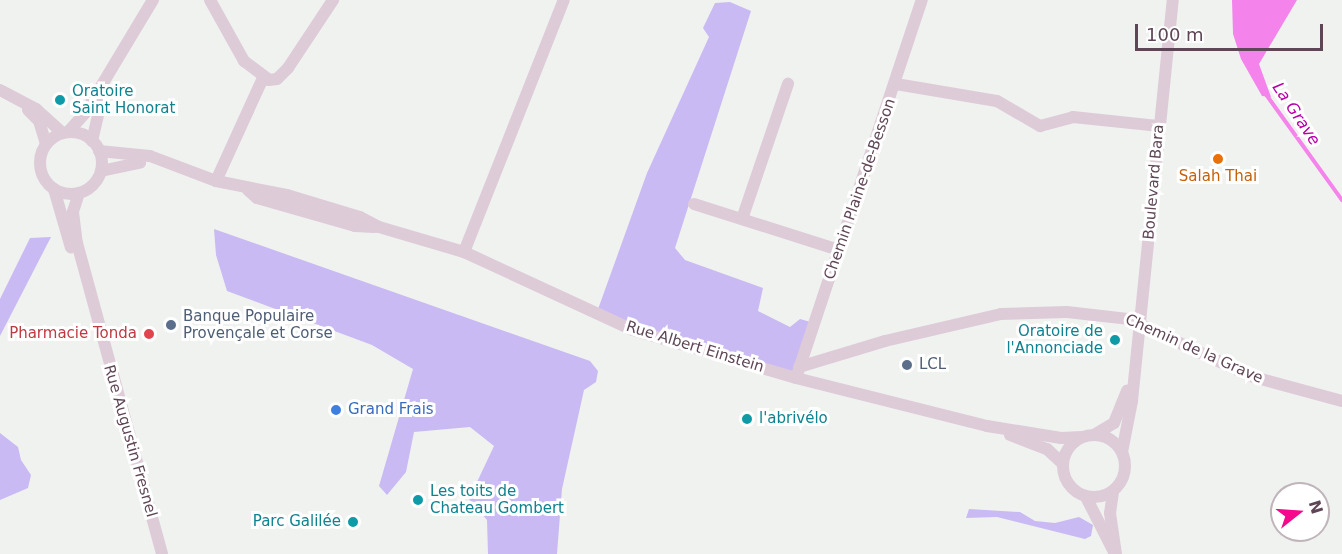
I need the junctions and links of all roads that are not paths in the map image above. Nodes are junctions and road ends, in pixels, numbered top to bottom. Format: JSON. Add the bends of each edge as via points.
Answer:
{"nodes":[{"id":1,"x":153,"y":0,"type":"edge"},
{"id":2,"x":210,"y":0,"type":"edge"},
{"id":3,"x":333,"y":0,"type":"edge"},
{"id":4,"x":564,"y":0,"type":"edge"},
{"id":5,"x":922,"y":0,"type":"edge"},
{"id":6,"x":1173,"y":0,"type":"edge"},
{"id":7,"x":111,"y":72,"type":"junction"},
{"id":8,"x":262,"y":78,"type":"junction"},
{"id":9,"x":788,"y":84,"type":"dead end"},
{"id":10,"x":896,"y":84,"type":"junction"},
{"id":11,"x":0,"y":90,"type":"edge"},
{"id":12,"x":19,"y":100,"type":"junction"},
{"id":13,"x":1158,"y":126,"type":"junction"},
{"id":14,"x":66,"y":133,"type":"junction"},
{"id":15,"x":46,"y":144,"type":"junction"},
{"id":16,"x":96,"y":146,"type":"junction"},
{"id":17,"x":101,"y":171,"type":"junction"},
{"id":18,"x":195,"y":174,"type":"junction"},
{"id":19,"x":216,"y":181,"type":"junction"},
{"id":20,"x":54,"y":189,"type":"junction"},
{"id":21,"x":79,"y":193,"type":"junction"},
{"id":22,"x":694,"y":204,"type":"dead end"},
{"id":23,"x":742,"y":219,"type":"junction"},
{"id":24,"x":839,"y":250,"type":"junction"},
{"id":25,"x":464,"y":252,"type":"junction"},
{"id":26,"x":1140,"y":323,"type":"junction"},
{"id":27,"x":98,"y":329,"type":"junction"},
{"id":28,"x":1136,"y":365,"type":"junction"},
{"id":29,"x":798,"y":373,"type":"junction"},
{"id":30,"x":1342,"y":401,"type":"edge"},
{"id":31,"x":987,"y":426,"type":"junction"},
{"id":32,"x":1088,"y":436,"type":"junction"},
{"id":33,"x":1122,"y":452,"type":"junction"},
{"id":34,"x":1062,"y":463,"type":"junction"},
{"id":35,"x":1113,"y":492,"type":"junction"},
{"id":36,"x":1086,"y":497,"type":"junction"},
{"id":37,"x":162,"y":554,"type":"edge"},
{"id":38,"x":1115,"y":554,"type":"edge"}],
"edges":[{"from":1,"to":7,"type":"street"},
{"from":2,"to":8,"type":"street","via":[[244,61]]},
{"from":3,"to":8,"type":"street","via":[[288,68],[277,79]]},
{"from":4,"to":25,"type":"street"},
{"from":5,"to":10,"type":"street","name":"Chemin Plaine-de-Besson"},
{"from":6,"to":13,"type":"street","name":"Boulevard Bara"},
{"from":7,"to":14,"type":"street"},
{"from":7,"to":16,"type":"street","via":[[95,117]]},
{"from":8,"to":19,"type":"street"},
{"from":9,"to":23,"type":"street"},
{"from":10,"to":13,"type":"street","via":[[998,101],[1040,126],[1073,117]]},
{"from":10,"to":24,"type":"street","name":"Chemin Plaine-de-Besson"},
{"from":11,"to":12,"type":"street"},
{"from":12,"to":14,"type":"street"},
{"from":12,"to":15,"type":"street","via":[[39,121]]},
{"from":13,"to":26,"type":"street","name":"Boulevard Bara"},
{"from":14,"to":15,"type":"street"},
{"from":14,"to":16,"type":"street"},
{"from":15,"to":20,"type":"street","via":[[40,167],[44,179]]},
{"from":16,"to":17,"type":"street"},
{"from":16,"to":18,"type":"street","name":"Rue Albert Einstein","via":[[150,156]]},
{"from":17,"to":18,"type":"street","name":"Rue Albert Einstein","via":[[135,162]]},
{"from":17,"to":21,"type":"street","via":[[90,187]]},
{"from":18,"to":19,"type":"street","name":"Rue Albert Einstein"},
{"from":19,"to":25,"type":"street","name":"Rue Albert Einstein","via":[[248,190],[257,198],[355,226],[379,226]]},
{"from":20,"to":21,"type":"street"},
{"from":20,"to":27,"type":"street","name":"Rue Augustin Fresnel"},
{"from":21,"to":27,"type":"street","name":"Rue Augustin Fresnel","via":[[72,218]]},
{"from":22,"to":23,"type":"street"},
{"from":23,"to":24,"type":"street"},
{"from":24,"to":29,"type":"street","name":"Chemin Plaine-de-Besson"},
{"from":25,"to":29,"type":"street","name":"Rue Albert Einstein","via":[[633,330]]},
{"from":26,"to":28,"type":"street","name":"Boulevard Bara"},
{"from":26,"to":29,"type":"street","name":"Chemin de la Grave","via":[[1113,315],[1067,312],[1001,314],[885,341]]},
{"from":26,"to":30,"type":"street","name":"Chemin de la Grave","via":[[1250,376]]},
{"from":27,"to":37,"type":"street","name":"Rue Augustin Fresnel"},
{"from":28,"to":32,"type":"street","name":"Boulevard Bara","via":[[1119,414]]},
{"from":28,"to":33,"type":"street","name":"Boulevard Bara"},
{"from":29,"to":31,"type":"street","name":"Rue Albert Einstein"},
{"from":31,"to":32,"type":"street","name":"Rue Albert Einstein","via":[[1061,438]]},
{"from":31,"to":34,"type":"street","name":"Rue Albert Einstein","via":[[1047,449]]},
{"from":32,"to":33,"type":"street","via":[[1105,436]]},
{"from":32,"to":34,"type":"street","via":[[1066,452]]},
{"from":33,"to":35,"type":"street","via":[[1124,477]]},
{"from":34,"to":36,"type":"street","via":[[1069,485]]},
{"from":35,"to":36,"type":"street"},
{"from":35,"to":38,"type":"street","via":[[1110,513]]},
{"from":36,"to":38,"type":"street"}]}
